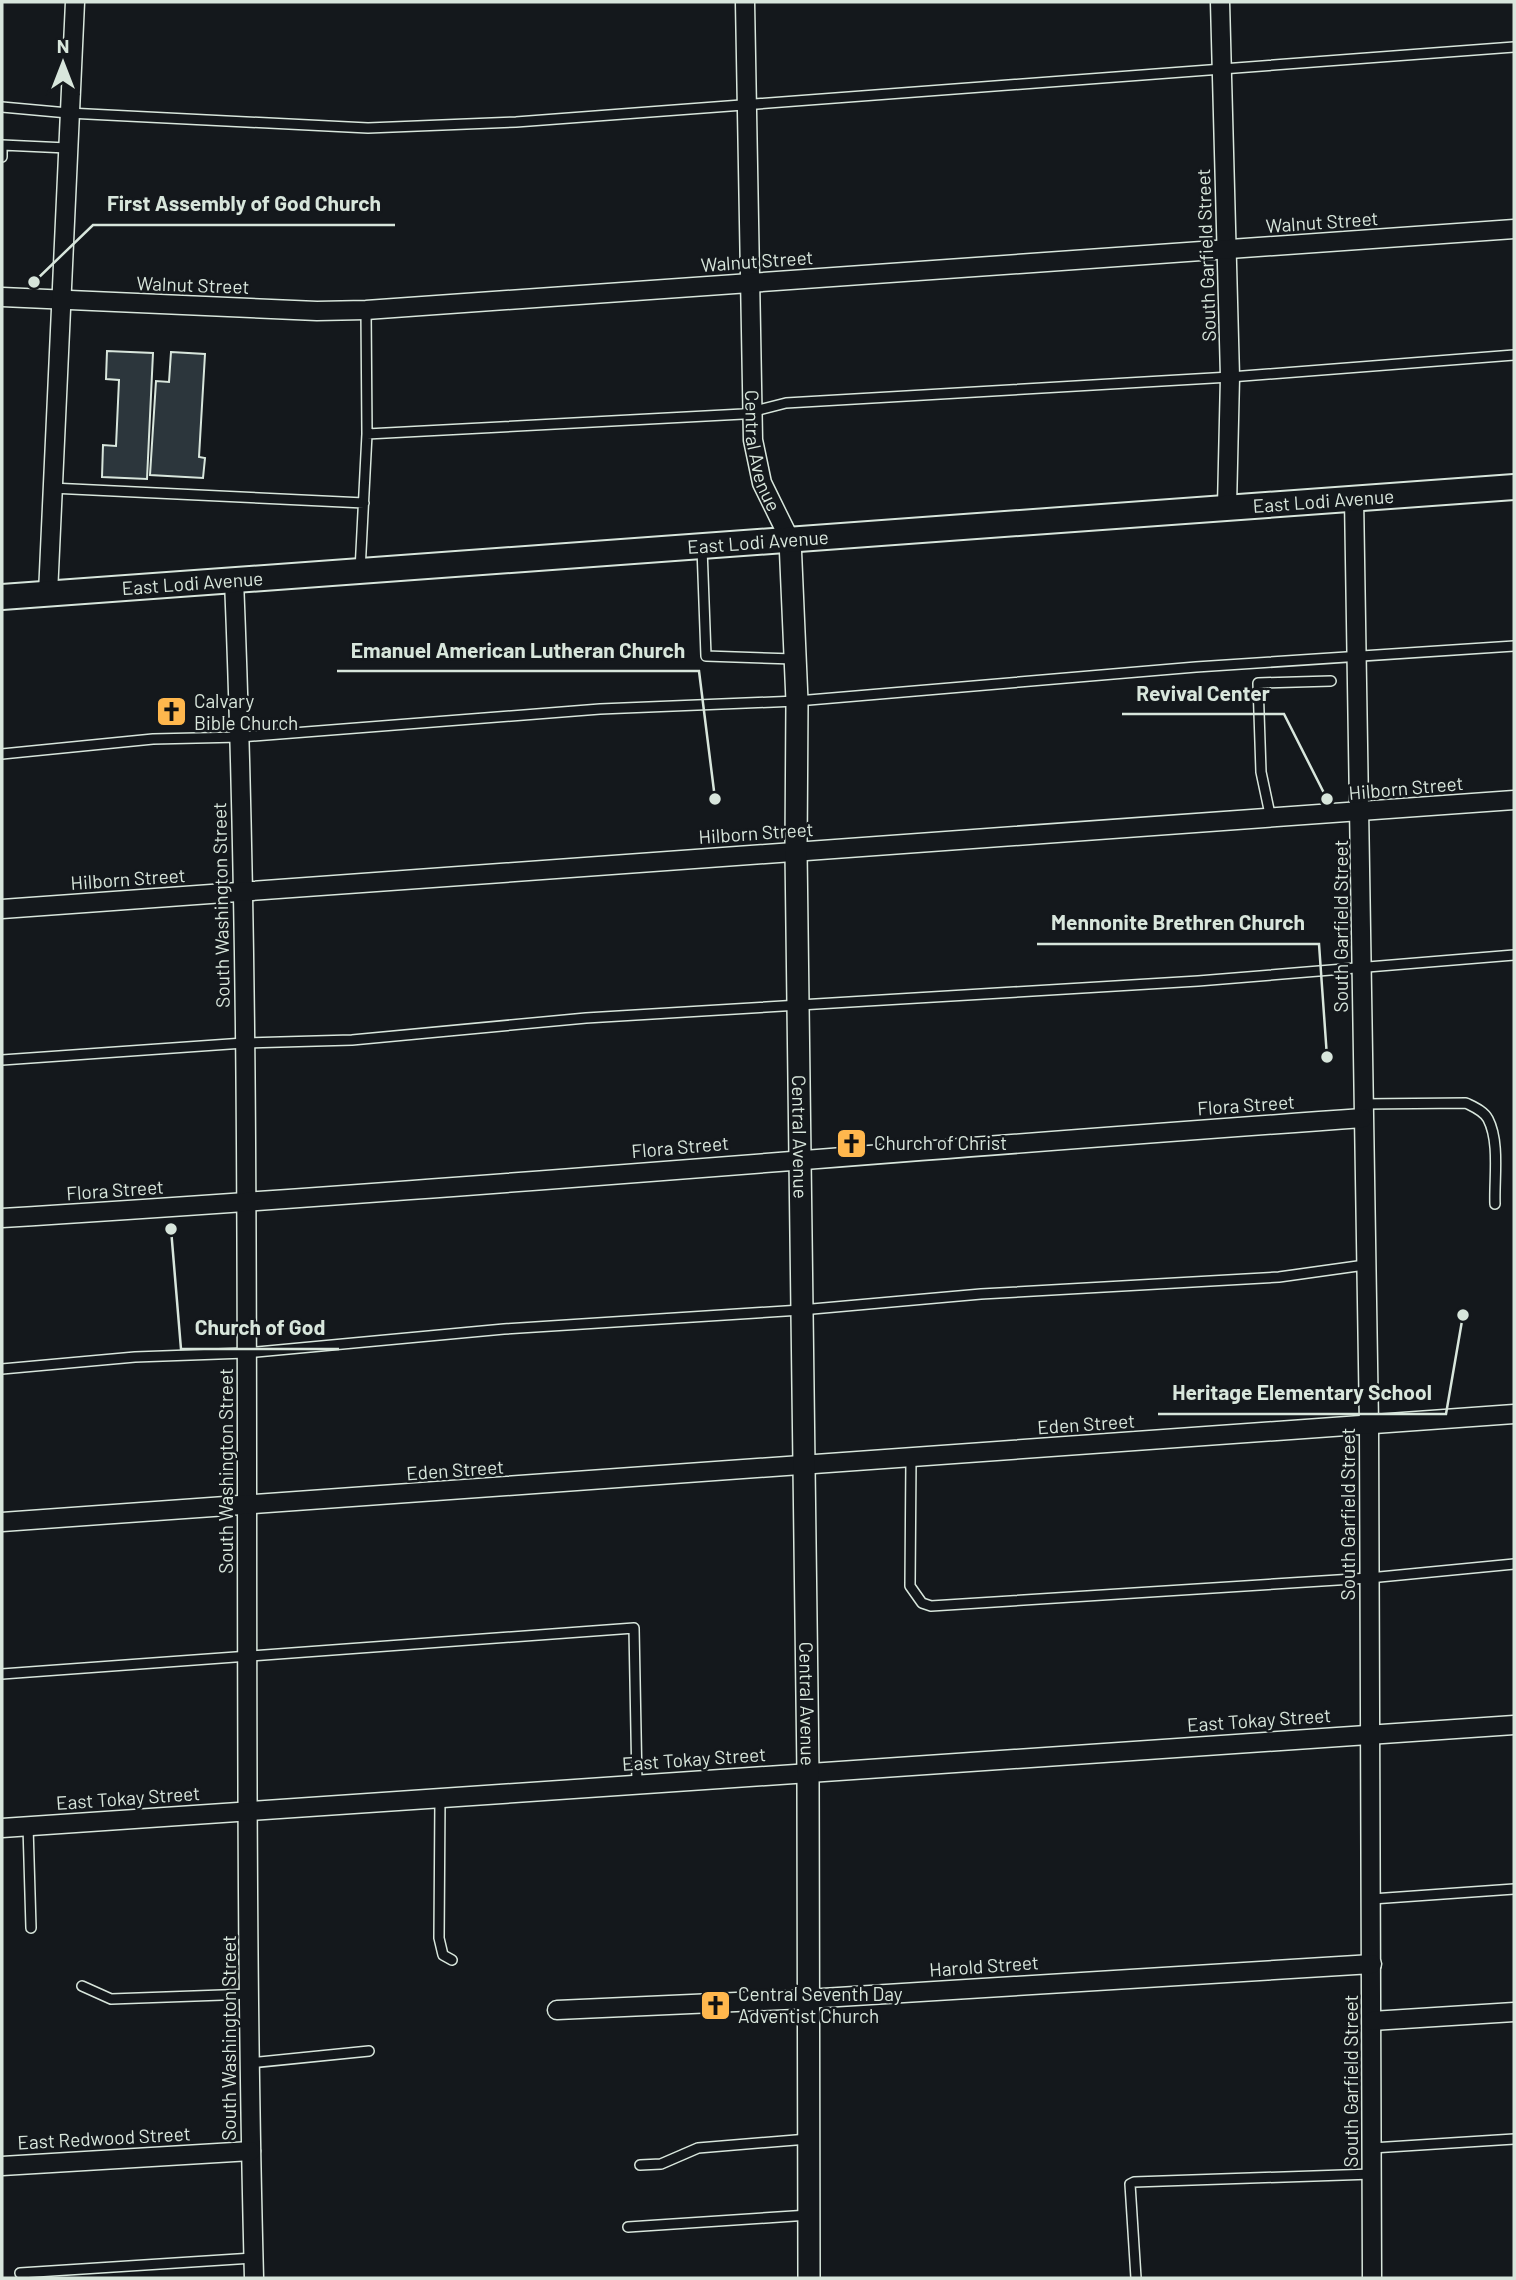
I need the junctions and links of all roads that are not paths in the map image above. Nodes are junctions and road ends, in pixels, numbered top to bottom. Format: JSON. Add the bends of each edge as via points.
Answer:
{"nodes":[{"id":1,"x":75,"y":2,"type":"edge"},
{"id":2,"x":745,"y":2,"type":"edge"},
{"id":3,"x":1220,"y":2,"type":"edge"},
{"id":4,"x":1514,"y":47,"type":"edge"},
{"id":5,"x":1221,"y":69,"type":"junction"},
{"id":6,"x":746,"y":103,"type":"junction"},
{"id":7,"x":2,"y":107,"type":"edge"},
{"id":8,"x":68,"y":113,"type":"junction"},
{"id":9,"x":2,"y":145,"type":"edge"},
{"id":10,"x":67,"y":148,"type":"junction"},
{"id":11,"x":2,"y":157,"type":"edge"},
{"id":12,"x":1514,"y":229,"type":"edge"},
{"id":13,"x":1228,"y":251,"type":"junction"},
{"id":14,"x":749,"y":282,"type":"junction"},
{"id":15,"x":2,"y":297,"type":"edge"},
{"id":16,"x":61,"y":301,"type":"junction"},
{"id":17,"x":366,"y":310,"type":"junction"},
{"id":18,"x":1514,"y":355,"type":"edge"},
{"id":19,"x":1230,"y":377,"type":"junction"},
{"id":20,"x":753,"y":411,"type":"junction"},
{"id":21,"x":367,"y":434,"type":"junction"},
{"id":22,"x":1514,"y":486,"type":"edge"},
{"id":23,"x":51,"y":488,"type":"junction"},
{"id":24,"x":1354,"y":498,"type":"junction"},
{"id":25,"x":363,"y":503,"type":"junction"},
{"id":26,"x":1227,"y":506,"type":"junction"},
{"id":27,"x":790,"y":540,"type":"junction"},
{"id":28,"x":702,"y":546,"type":"junction"},
{"id":29,"x":360,"y":571,"type":"junction"},
{"id":30,"x":234,"y":580,"type":"junction"},
{"id":31,"x":48,"y":594,"type":"junction"},
{"id":32,"x":2,"y":597,"type":"edge"},
{"id":33,"x":1514,"y":646,"type":"edge"},
{"id":34,"x":1359,"y":656,"type":"junction"},
{"id":35,"x":795,"y":659,"type":"junction"},
{"id":36,"x":1331,"y":681,"type":"dead end"},
{"id":37,"x":797,"y":701,"type":"junction"},
{"id":38,"x":240,"y":737,"type":"junction"},
{"id":39,"x":2,"y":754,"type":"edge"},
{"id":40,"x":1514,"y":800,"type":"edge"},
{"id":41,"x":1361,"y":813,"type":"junction"},
{"id":42,"x":1271,"y":819,"type":"junction"},
{"id":43,"x":796,"y":851,"type":"junction"},
{"id":44,"x":241,"y":892,"type":"junction"},
{"id":45,"x":2,"y":909,"type":"edge"},
{"id":46,"x":1514,"y":955,"type":"edge"},
{"id":47,"x":1363,"y":968,"type":"junction"},
{"id":48,"x":800,"y":1006,"type":"junction"},
{"id":49,"x":244,"y":1043,"type":"junction"},
{"id":50,"x":2,"y":1060,"type":"edge"},
{"id":51,"x":1363,"y":1111,"type":"junction"},
{"id":52,"x":800,"y":1158,"type":"junction"},
{"id":53,"x":246,"y":1203,"type":"junction"},
{"id":54,"x":1494,"y":1204,"type":"dead end"},
{"id":55,"x":2,"y":1218,"type":"edge"},
{"id":56,"x":1365,"y":1265,"type":"junction"},
{"id":57,"x":801,"y":1310,"type":"junction"},
{"id":58,"x":246,"y":1353,"type":"junction"},
{"id":59,"x":2,"y":1369,"type":"edge"},
{"id":60,"x":1514,"y":1414,"type":"edge"},
{"id":61,"x":1369,"y":1425,"type":"junction"},
{"id":62,"x":911,"y":1458,"type":"junction"},
{"id":63,"x":803,"y":1465,"type":"junction"},
{"id":64,"x":247,"y":1506,"type":"junction"},
{"id":65,"x":2,"y":1522,"type":"edge"},
{"id":66,"x":1514,"y":1564,"type":"edge"},
{"id":67,"x":1369,"y":1578,"type":"junction"},
{"id":68,"x":249,"y":1657,"type":"junction"},
{"id":69,"x":2,"y":1674,"type":"edge"},
{"id":70,"x":1514,"y":1725,"type":"edge"},
{"id":71,"x":1369,"y":1735,"type":"junction"},
{"id":72,"x":808,"y":1773,"type":"junction"},
{"id":73,"x":637,"y":1784,"type":"junction"},
{"id":74,"x":440,"y":1798,"type":"junction"},
{"id":75,"x":250,"y":1811,"type":"junction"},
{"id":76,"x":28,"y":1826,"type":"junction"},
{"id":77,"x":2,"y":1828,"type":"edge"},
{"id":78,"x":1514,"y":1889,"type":"edge"},
{"id":79,"x":1372,"y":1899,"type":"junction"},
{"id":80,"x":31,"y":1928,"type":"dead end"},
{"id":81,"x":452,"y":1960,"type":"dead end"},
{"id":82,"x":1372,"y":1964,"type":"junction"},
{"id":83,"x":82,"y":1986,"type":"dead end"},
{"id":84,"x":250,"y":1994,"type":"junction"},
{"id":85,"x":806,"y":1999,"type":"junction"},
{"id":86,"x":557,"y":2010,"type":"dead end"},
{"id":87,"x":1514,"y":2012,"type":"edge"},
{"id":88,"x":1372,"y":2021,"type":"junction"},
{"id":89,"x":369,"y":2051,"type":"dead end"},
{"id":90,"x":250,"y":2063,"type":"junction"},
{"id":91,"x":808,"y":2138,"type":"junction"},
{"id":92,"x":1514,"y":2139,"type":"edge"},
{"id":93,"x":1372,"y":2148,"type":"junction"},
{"id":94,"x":251,"y":2151,"type":"junction"},
{"id":95,"x":640,"y":2165,"type":"dead end"},
{"id":96,"x":2,"y":2166,"type":"edge"},
{"id":97,"x":1372,"y":2174,"type":"junction"},
{"id":98,"x":809,"y":2216,"type":"junction"},
{"id":99,"x":628,"y":2227,"type":"dead end"},
{"id":100,"x":253,"y":2258,"type":"junction"},
{"id":101,"x":20,"y":2273,"type":"dead end"},
{"id":102,"x":254,"y":2278,"type":"edge"},
{"id":103,"x":809,"y":2278,"type":"edge"},
{"id":104,"x":1136,"y":2278,"type":"edge"},
{"id":105,"x":1372,"y":2278,"type":"edge"}],
"edges":[{"from":1,"to":8,"type":"street"},
{"from":2,"to":6,"type":"street","name":"Central Avenue"},
{"from":3,"to":5,"type":"street","name":"South Garfield Street"},
{"from":4,"to":5,"type":"lane"},
{"from":5,"to":6,"type":"lane"},
{"from":5,"to":13,"type":"street","name":"South Garfield Street"},
{"from":6,"to":8,"type":"lane","via":[[516,122],[368,128]]},
{"from":6,"to":14,"type":"street","name":"Central Avenue"},
{"from":7,"to":8,"type":"lane"},
{"from":8,"to":10,"type":"street"},
{"from":9,"to":10,"type":"lane"},
{"from":9,"to":11,"type":"lane"},
{"from":10,"to":16,"type":"street"},
{"from":12,"to":13,"type":"street","name":"Walnut Street"},
{"from":13,"to":14,"type":"street","name":"Walnut Street"},
{"from":13,"to":19,"type":"street","name":"South Garfield Street"},
{"from":14,"to":17,"type":"street","name":"Walnut Street"},
{"from":14,"to":20,"type":"street","name":"Central Avenue"},
{"from":15,"to":16,"type":"street","name":"Walnut Street"},
{"from":16,"to":17,"type":"street","name":"Walnut Street"},
{"from":16,"to":23,"type":"street"},
{"from":17,"to":21,"type":"lane"},
{"from":18,"to":19,"type":"lane"},
{"from":19,"to":20,"type":"lane","via":[[786,403]]},
{"from":19,"to":26,"type":"street","name":"South Garfield Street"},
{"from":20,"to":21,"type":"lane"},
{"from":20,"to":27,"type":"street","name":"Central Avenue","via":[[753,440],[762,483]]},
{"from":21,"to":25,"type":"lane"},
{"from":22,"to":24,"type":"main road","name":"East Lodi Avenue"},
{"from":23,"to":25,"type":"lane"},
{"from":23,"to":31,"type":"street"},
{"from":24,"to":26,"type":"main road","name":"East Lodi Avenue"},
{"from":24,"to":34,"type":"street","name":"South Garfield Street"},
{"from":25,"to":29,"type":"lane"},
{"from":26,"to":27,"type":"main road","name":"East Lodi Avenue"},
{"from":27,"to":28,"type":"main road","name":"East Lodi Avenue"},
{"from":27,"to":35,"type":"street","name":"Central Avenue"},
{"from":28,"to":29,"type":"main road","name":"East Lodi Avenue"},
{"from":28,"to":35,"type":"lane","via":[[706,656]]},
{"from":29,"to":30,"type":"main road","name":"East Lodi Avenue"},
{"from":30,"to":31,"type":"main road","name":"East Lodi Avenue"},
{"from":30,"to":38,"type":"street","name":"South Washington Street"},
{"from":31,"to":32,"type":"main road","name":"East Lodi Avenue"},
{"from":33,"to":34,"type":"lane"},
{"from":34,"to":37,"type":"lane"},
{"from":34,"to":41,"type":"street","name":"South Garfield Street"},
{"from":35,"to":37,"type":"street","name":"Central Avenue"},
{"from":36,"to":42,"type":"lane","via":[[1258,683],[1261,772]]},
{"from":37,"to":38,"type":"lane","via":[[600,709]]},
{"from":37,"to":43,"type":"street","name":"Central Avenue"},
{"from":38,"to":39,"type":"lane","via":[[153,739]]},
{"from":38,"to":44,"type":"street","name":"South Washington Street"},
{"from":40,"to":41,"type":"street","name":"Hilborn Street"},
{"from":41,"to":42,"type":"street","name":"Hilborn Street"},
{"from":41,"to":47,"type":"street","name":"South Garfield Street"},
{"from":42,"to":43,"type":"street","name":"Hilborn Street"},
{"from":43,"to":44,"type":"street","name":"Hilborn Street"},
{"from":43,"to":48,"type":"street","name":"Central Avenue"},
{"from":44,"to":45,"type":"street","name":"Hilborn Street"},
{"from":44,"to":49,"type":"street","name":"South Washington Street"},
{"from":46,"to":47,"type":"lane"},
{"from":47,"to":48,"type":"lane"},
{"from":47,"to":51,"type":"street","name":"South Garfield Street"},
{"from":48,"to":49,"type":"lane","via":[[586,1018],[352,1040]]},
{"from":48,"to":52,"type":"street","name":"Central Avenue"},
{"from":49,"to":50,"type":"lane"},
{"from":49,"to":53,"type":"street","name":"South Washington Street"},
{"from":51,"to":52,"type":"street","name":"Flora Street"},
{"from":51,"to":54,"type":"lane","via":[[1466,1103],[1479,1109],[1488,1118],[1493,1136]]},
{"from":51,"to":56,"type":"street","name":"South Garfield Street"},
{"from":52,"to":53,"type":"street","name":"Flora Street"},
{"from":52,"to":57,"type":"street","name":"Central Avenue"},
{"from":53,"to":55,"type":"street","name":"Flora Street"},
{"from":53,"to":58,"type":"street","name":"South Washington Street"},
{"from":56,"to":57,"type":"lane","via":[[1279,1277],[981,1294]]},
{"from":56,"to":61,"type":"street","name":"South Garfield Street"},
{"from":57,"to":58,"type":"lane","via":[[504,1329]]},
{"from":57,"to":63,"type":"street","name":"Central Avenue"},
{"from":58,"to":59,"type":"lane"},
{"from":58,"to":64,"type":"street","name":"South Washington Street"},
{"from":60,"to":61,"type":"street","name":"Eden Street"},
{"from":61,"to":62,"type":"street","name":"Eden Street"},
{"from":61,"to":67,"type":"street","name":"South Garfield Street"},
{"from":62,"to":63,"type":"street","name":"Eden Street"},
{"from":62,"to":67,"type":"lane","via":[[910,1586],[922,1603],[931,1606]]},
{"from":63,"to":64,"type":"street","name":"Eden Street"},
{"from":63,"to":72,"type":"street","name":"Central Avenue"},
{"from":64,"to":65,"type":"street","name":"Eden Street"},
{"from":64,"to":68,"type":"street","name":"South Washington Street"},
{"from":66,"to":67,"type":"lane"},
{"from":67,"to":71,"type":"street","name":"South Garfield Street"},
{"from":68,"to":69,"type":"lane"},
{"from":68,"to":73,"type":"lane","via":[[634,1628]]},
{"from":68,"to":75,"type":"street","name":"South Washington Street"},
{"from":70,"to":71,"type":"street","name":"East Tokay Street"},
{"from":71,"to":72,"type":"street","name":"East Tokay Street"},
{"from":71,"to":79,"type":"street","name":"South Garfield Street"},
{"from":72,"to":73,"type":"street","name":"East Tokay Street"},
{"from":72,"to":85,"type":"street","name":"Central Avenue"},
{"from":73,"to":74,"type":"street","name":"East Tokay Street"},
{"from":74,"to":75,"type":"street","name":"East Tokay Street"},
{"from":74,"to":81,"type":"lane","via":[[439,1938],[443,1955]]},
{"from":75,"to":76,"type":"street","name":"East Tokay Street"},
{"from":75,"to":84,"type":"street","name":"South Washington Street"},
{"from":76,"to":77,"type":"street","name":"East Tokay Street"},
{"from":76,"to":80,"type":"lane"},
{"from":78,"to":79,"type":"lane"},
{"from":79,"to":82,"type":"street","name":"South Garfield Street"},
{"from":82,"to":85,"type":"street","name":"Harold Street"},
{"from":82,"to":88,"type":"street","name":"South Garfield Street"},
{"from":83,"to":84,"type":"lane","via":[[111,1999]]},
{"from":84,"to":90,"type":"street","name":"South Washington Street"},
{"from":85,"to":86,"type":"street","name":"Harold Street"},
{"from":85,"to":91,"type":"street","name":"Central Avenue"},
{"from":87,"to":88,"type":"street"},
{"from":88,"to":93,"type":"street","name":"South Garfield Street"},
{"from":89,"to":90,"type":"lane"},
{"from":90,"to":94,"type":"street","name":"South Washington Street"},
{"from":91,"to":95,"type":"lane","via":[[698,2148],[662,2164]]},
{"from":91,"to":98,"type":"street","name":"Central Avenue"},
{"from":92,"to":93,"type":"lane"},
{"from":93,"to":97,"type":"street","name":"South Garfield Street"},
{"from":94,"to":96,"type":"street","name":"East Redwood Street"},
{"from":94,"to":100,"type":"street","name":"South Washington Street"},
{"from":97,"to":104,"type":"lane","via":[[1130,2184]]},
{"from":97,"to":105,"type":"street","name":"South Garfield Street"},
{"from":98,"to":99,"type":"lane"},
{"from":98,"to":103,"type":"street","name":"Central Avenue"},
{"from":100,"to":101,"type":"lane"},
{"from":100,"to":102,"type":"street","name":"South Washington Street"}]}
